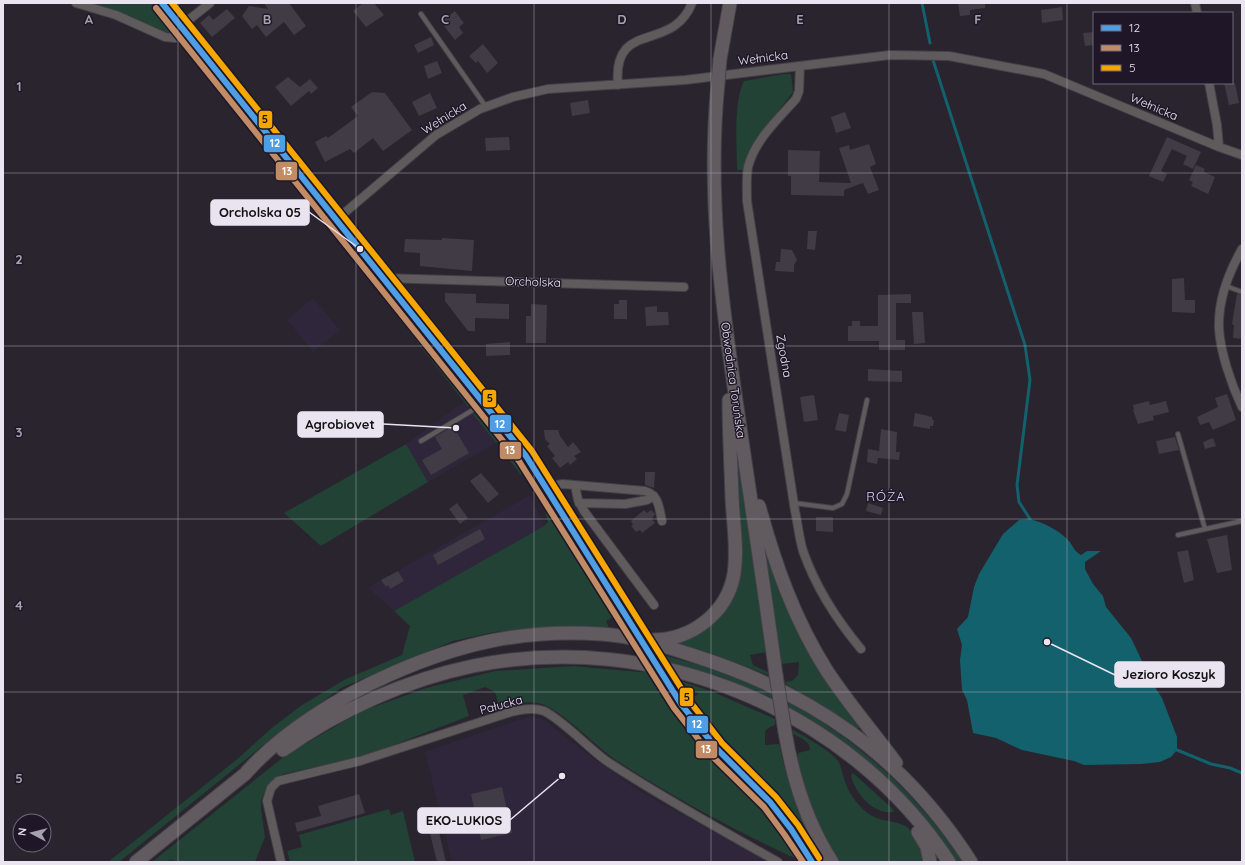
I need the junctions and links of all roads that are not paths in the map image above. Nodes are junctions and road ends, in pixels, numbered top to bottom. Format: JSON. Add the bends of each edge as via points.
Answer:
{"nodes":[{"id":1,"x":76,"y":3,"type":"edge"},
{"id":2,"x":162,"y":3,"type":"edge"},
{"id":3,"x":210,"y":3,"type":"edge"},
{"id":4,"x":692,"y":3,"type":"edge"},
{"id":5,"x":730,"y":3,"type":"edge"},
{"id":6,"x":421,"y":14,"type":"dead end"},
{"id":7,"x":183,"y":29,"type":"junction"},
{"id":8,"x":800,"y":66,"type":"junction"},
{"id":9,"x":1209,"y":84,"type":"edge"},
{"id":10,"x":618,"y":85,"type":"junction"},
{"id":11,"x":487,"y":107,"type":"junction"},
{"id":12,"x":1218,"y":147,"type":"junction"},
{"id":13,"x":1242,"y":156,"type":"edge"},
{"id":14,"x":336,"y":220,"type":"junction"},
{"id":15,"x":1242,"y":249,"type":"edge"},
{"id":16,"x":382,"y":278,"type":"junction"},
{"id":17,"x":1226,"y":286,"type":"junction"},
{"id":18,"x":684,"y":287,"type":"dead end"},
{"id":19,"x":1242,"y":292,"type":"edge"},
{"id":20,"x":727,"y":340,"type":"junction"},
{"id":21,"x":868,"y":400,"type":"dead end"},
{"id":22,"x":483,"y":404,"type":"junction"},
{"id":23,"x":1242,"y":408,"type":"edge"},
{"id":24,"x":740,"y":428,"type":"junction"},
{"id":25,"x":1178,"y":434,"type":"dead end"},
{"id":26,"x":420,"y":441,"type":"dead end"},
{"id":27,"x":575,"y":485,"type":"junction"},
{"id":28,"x":548,"y":492,"type":"junction"},
{"id":29,"x":654,"y":496,"type":"junction"},
{"id":30,"x":579,"y":503,"type":"junction"},
{"id":31,"x":794,"y":503,"type":"junction"},
{"id":32,"x":662,"y":521,"type":"dead end"},
{"id":33,"x":1242,"y":521,"type":"edge"},
{"id":34,"x":1205,"y":529,"type":"junction"},
{"id":35,"x":1178,"y":534,"type":"dead end"},
{"id":36,"x":654,"y":605,"type":"dead end"},
{"id":37,"x":633,"y":633,"type":"junction"},
{"id":38,"x":861,"y":650,"type":"dead end"},
{"id":39,"x":245,"y":774,"type":"junction"},
{"id":40,"x":882,"y":783,"type":"junction"},
{"id":41,"x":917,"y":792,"type":"junction"},
{"id":42,"x":136,"y":862,"type":"edge"},
{"id":43,"x":281,"y":862,"type":"edge"},
{"id":44,"x":778,"y":862,"type":"edge"},
{"id":45,"x":812,"y":862,"type":"edge"},
{"id":46,"x":832,"y":862,"type":"edge"},
{"id":47,"x":930,"y":862,"type":"edge"},
{"id":48,"x":949,"y":862,"type":"edge"},
{"id":49,"x":971,"y":862,"type":"edge"}],
"edges":[{"from":1,"to":7,"type":"street","via":[[116,15],[165,37],[175,38]]},
{"from":2,"to":7,"type":"street"},
{"from":3,"to":7,"type":"street"},
{"from":4,"to":10,"type":"street","via":[[683,20],[675,27],[626,48],[618,61]]},
{"from":5,"to":20,"type":"main road","name":"Obwodnica Toruńska","bridge":true,"via":[[720,59],[714,132],[713,202]]},
{"from":6,"to":11,"type":"lane"},
{"from":7,"to":14,"type":"street"},
{"from":8,"to":10,"type":"street","name":"Wełnicka"},
{"from":8,"to":12,"type":"street","name":"Wełnicka","via":[[890,55],[971,59],[1044,74]]},
{"from":8,"to":31,"type":"street","name":"Zgodna","via":[[799,91],[796,99],[763,136],[746,179],[761,302]]},
{"from":9,"to":12,"type":"street","via":[[1217,125]]},
{"from":10,"to":11,"type":"street","name":"Wełnicka","via":[[548,89]]},
{"from":11,"to":14,"type":"street","name":"Wełnicka","via":[[436,135]]},
{"from":12,"to":13,"type":"street","name":"Wełnicka"},
{"from":14,"to":16,"type":"street"},
{"from":15,"to":17,"type":"street"},
{"from":16,"to":18,"type":"street","name":"Orcholska"},
{"from":16,"to":22,"type":"street"},
{"from":17,"to":19,"type":"lane"},
{"from":17,"to":23,"type":"street","via":[[1219,329],[1225,360]]},
{"from":20,"to":24,"type":"main road","name":"Obwodnica Toruńska"},
{"from":20,"to":37,"type":"main road","via":[[735,557],[731,584],[716,611],[694,630],[664,639]]},
{"from":21,"to":31,"type":"lane","via":[[847,494],[842,504],[834,508]]},
{"from":22,"to":26,"type":"lane"},
{"from":22,"to":28,"type":"street","via":[[526,456]]},
{"from":24,"to":41,"type":"main road","via":[[746,463],[770,546],[800,623],[833,680]]},
{"from":24,"to":46,"type":"main road","name":"Obwodnica Toruńska","bridge":true,"via":[[792,767],[802,803]]},
{"from":25,"to":34,"type":"lane"},
{"from":27,"to":28,"type":"street","via":[[560,484]]},
{"from":27,"to":29,"type":"street","via":[[644,491]]},
{"from":27,"to":30,"type":"street"},
{"from":28,"to":37,"type":"street"},
{"from":29,"to":30,"type":"street","via":[[625,504]]},
{"from":29,"to":32,"type":"street"},
{"from":30,"to":36,"type":"street","via":[[598,533]]},
{"from":31,"to":38,"type":"street","name":"Zgodna","via":[[803,550],[823,597]]},
{"from":33,"to":34,"type":"lane"},
{"from":34,"to":35,"type":"lane"},
{"from":37,"to":39,"type":"main road","via":[[538,634],[484,642],[450,651],[370,683],[341,700],[257,760]]},
{"from":37,"to":41,"type":"main road","via":[[735,670],[799,699],[865,743]]},
{"from":37,"to":45,"type":"street","bridge":true,"via":[[716,748],[770,802],[791,828]]},
{"from":39,"to":40,"type":"main road","via":[[340,715],[412,684],[473,666],[523,659],[560,658],[606,659],[646,664],[737,690],[783,711],[815,730]]},
{"from":39,"to":42,"type":"main road"},
{"from":40,"to":47,"type":"main road","via":[[923,839]]},
{"from":40,"to":48,"type":"main road","via":[[919,822]]},
{"from":41,"to":49,"type":"main road","via":[[949,829]]},
{"from":43,"to":44,"type":"street","name":"Pałucka","via":[[267,801],[271,788],[278,781],[360,761],[511,712],[536,709],[549,714],[601,757],[647,788]]}]}
